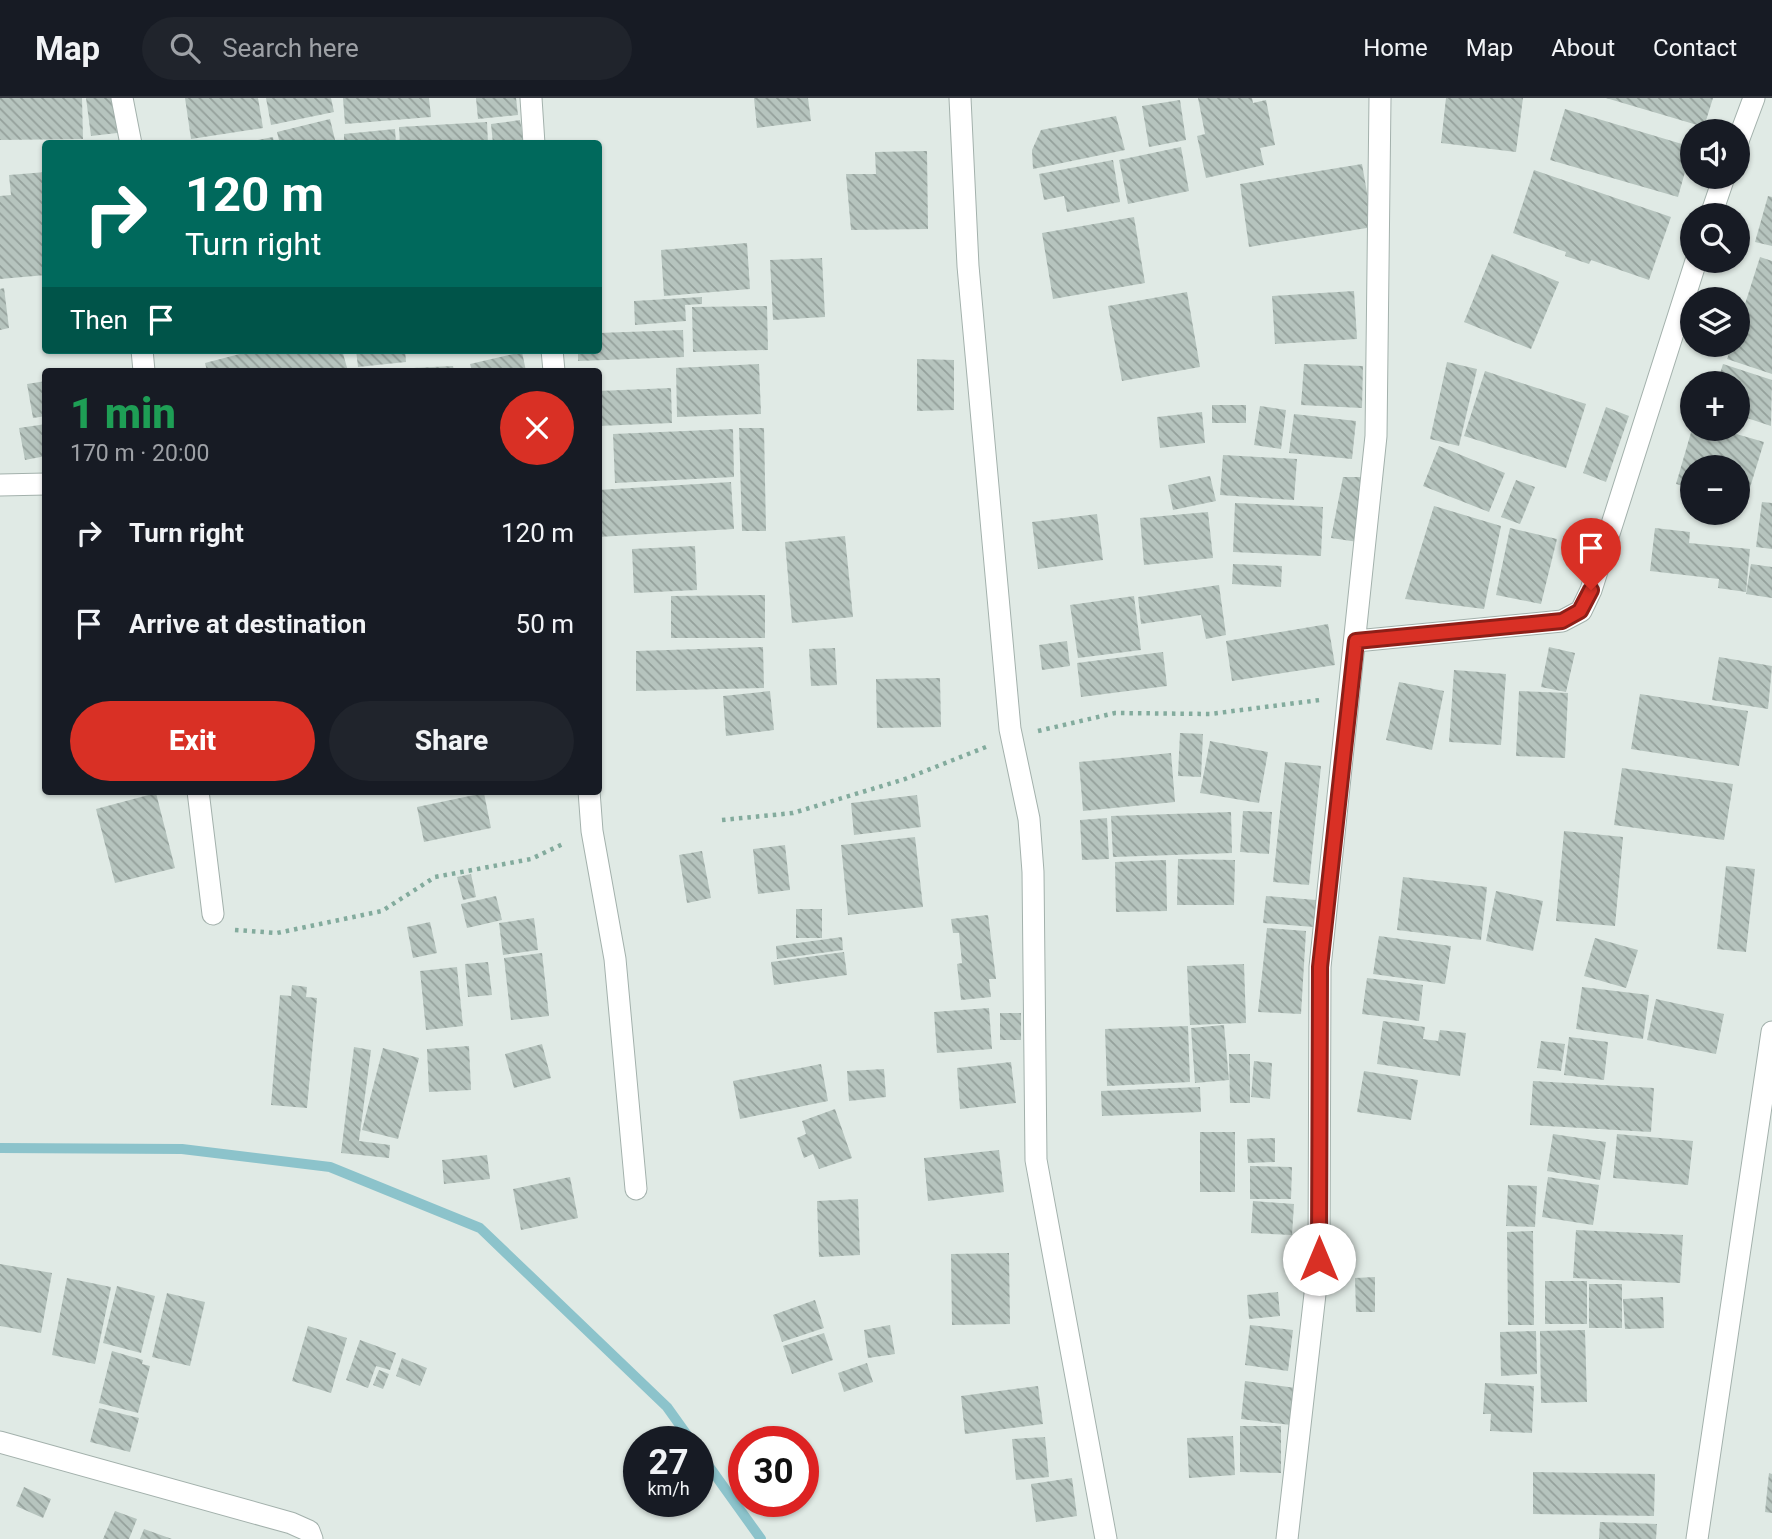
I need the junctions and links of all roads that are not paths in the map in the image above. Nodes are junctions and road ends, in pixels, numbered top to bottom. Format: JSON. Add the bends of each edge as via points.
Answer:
{"nodes":[{"id":1,"x":122,"y":98,"type":"edge"},
{"id":2,"x":531,"y":98,"type":"edge"},
{"id":3,"x":960,"y":98,"type":"edge"},
{"id":4,"x":1380,"y":98,"type":"edge"},
{"id":5,"x":1754,"y":98,"type":"edge"},
{"id":6,"x":1746,"y":119,"type":"edge"},
{"id":7,"x":130,"y":140,"type":"edge"},
{"id":8,"x":534,"y":140,"type":"edge"},
{"id":9,"x":1692,"y":273,"type":"edge"},
{"id":10,"x":42,"y":484,"type":"edge"},
{"id":11,"x":0,"y":485,"type":"edge"},
{"id":12,"x":1356,"y":641,"type":"junction"},
{"id":13,"x":198,"y":795,"type":"edge"},
{"id":14,"x":589,"y":795,"type":"edge"},
{"id":15,"x":213,"y":914,"type":"road end"},
{"id":16,"x":1772,"y":1032,"type":"edge"},
{"id":17,"x":636,"y":1189,"type":"dead end"},
{"id":18,"x":0,"y":1442,"type":"edge"},
{"id":19,"x":312,"y":1539,"type":"edge"},
{"id":20,"x":1107,"y":1539,"type":"edge"},
{"id":21,"x":1287,"y":1539,"type":"edge"},
{"id":22,"x":1697,"y":1539,"type":"edge"}],
"edges":[{"from":1,"to":7,"type":"street"},
{"from":2,"to":8,"type":"street"},
{"from":3,"to":20,"type":"street","via":[[968,266],[1006,694],[1029,820],[1033,872],[1035,1160]]},
{"from":4,"to":12,"type":"street","via":[[1376,436]]},
{"from":5,"to":6,"type":"street"},
{"from":9,"to":12,"type":"street","via":[[1591,590],[1580,611],[1562,621]]},
{"from":10,"to":11,"type":"street"},
{"from":12,"to":21,"type":"street","via":[[1320,967],[1319,1259]]},
{"from":13,"to":15,"type":"street"},
{"from":14,"to":17,"type":"street","via":[[615,959]]},
{"from":16,"to":22,"type":"street"},
{"from":18,"to":19,"type":"street","via":[[291,1522],[309,1531]]}]}
